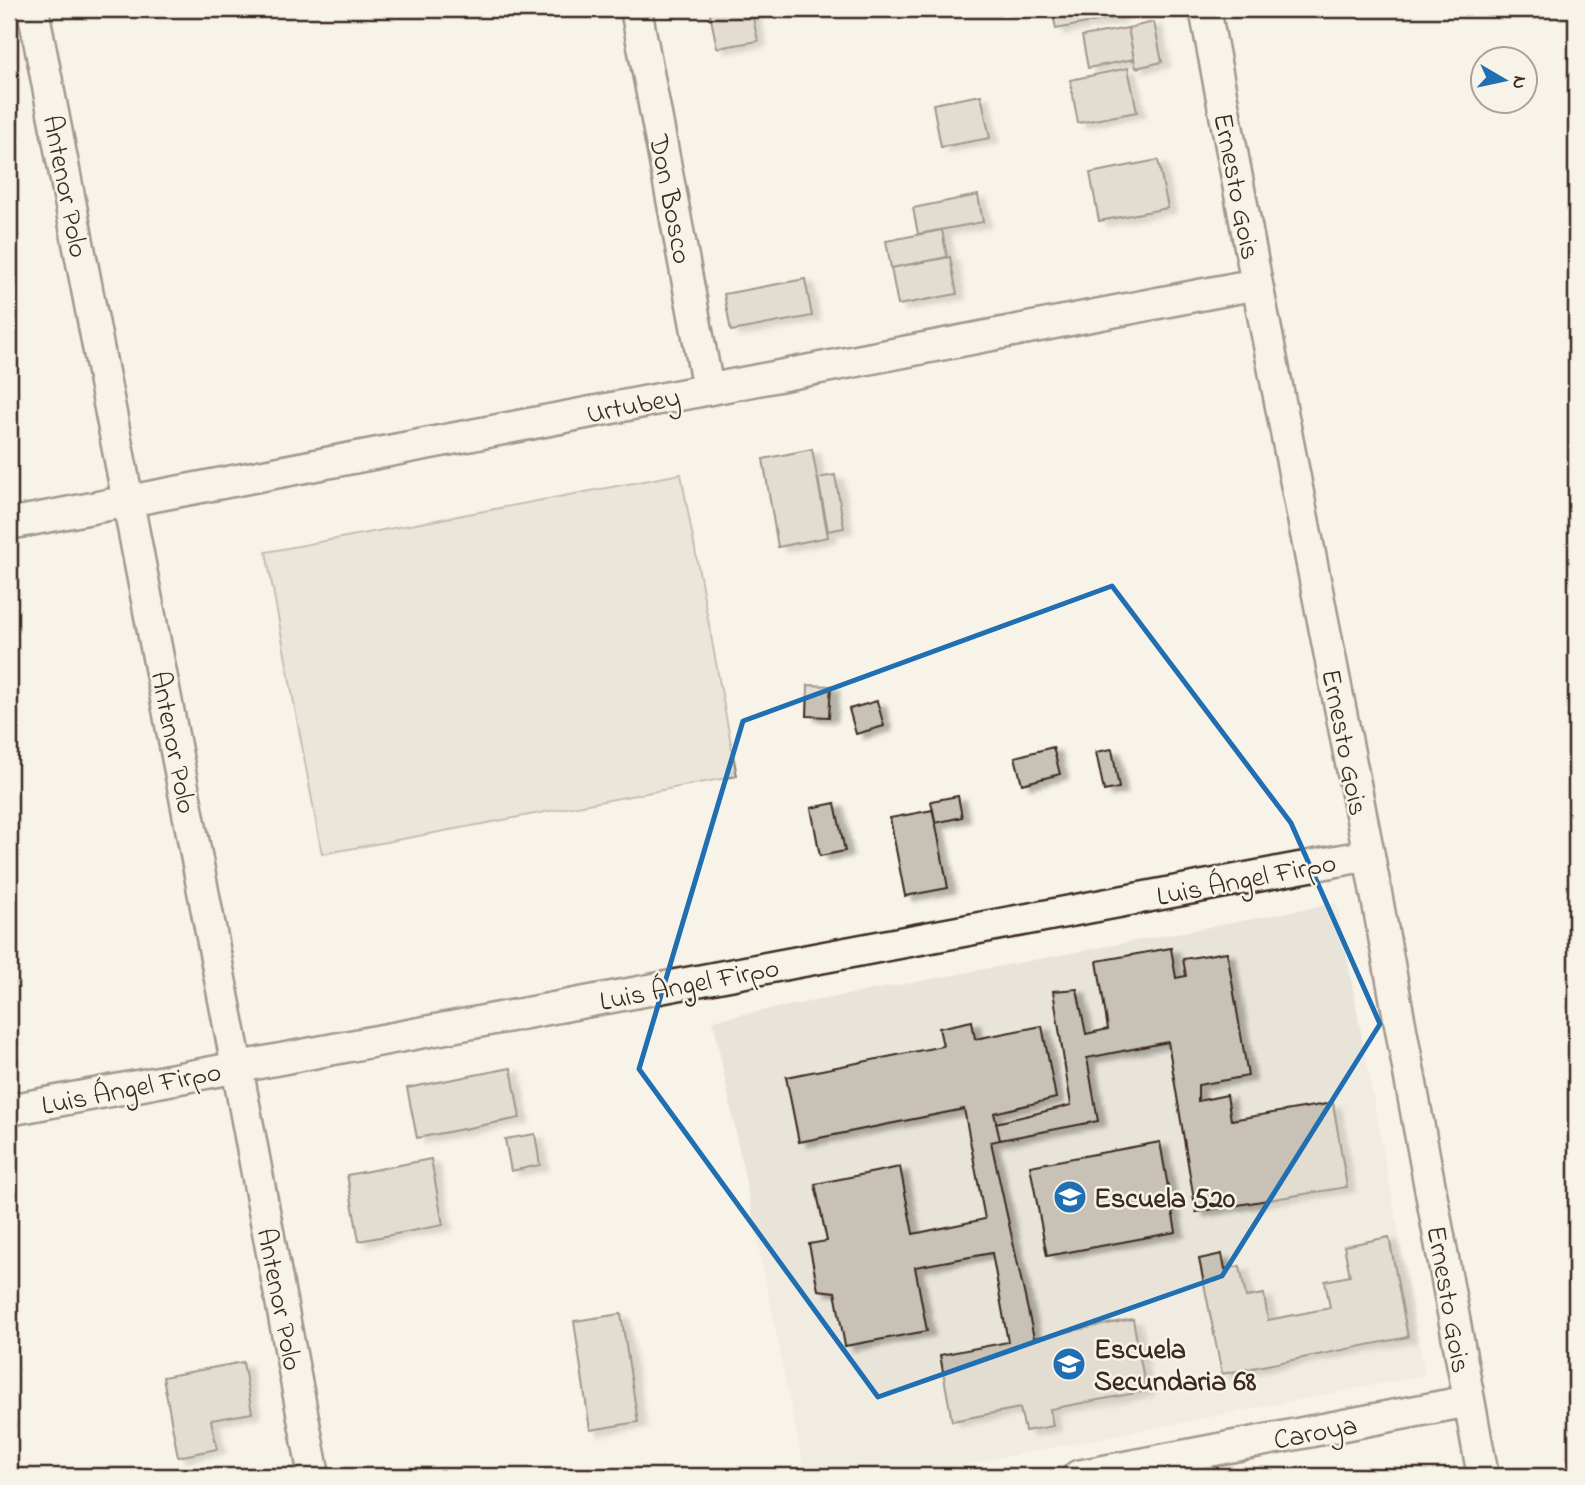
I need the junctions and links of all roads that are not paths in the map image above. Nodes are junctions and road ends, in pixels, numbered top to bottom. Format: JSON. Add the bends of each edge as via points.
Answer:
{"nodes":[{"id":1,"x":33,"y":9,"type":"edge"},
{"id":2,"x":636,"y":9,"type":"edge"},
{"id":3,"x":1205,"y":9,"type":"edge"},
{"id":4,"x":1256,"y":284,"type":"junction"},
{"id":5,"x":708,"y":389,"type":"junction"},
{"id":6,"x":128,"y":501,"type":"junction"},
{"id":7,"x":9,"y":524,"type":"edge"},
{"id":8,"x":1369,"y":855,"type":"junction"},
{"id":9,"x":237,"y":1067,"type":"junction"},
{"id":10,"x":9,"y":1110,"type":"edge"},
{"id":11,"x":1469,"y":1401,"type":"junction"},
{"id":12,"x":314,"y":1476,"type":"edge"},
{"id":13,"x":1078,"y":1476,"type":"edge"},
{"id":14,"x":1483,"y":1476,"type":"edge"}],
"edges":[{"from":1,"to":6,"type":"street","name":"Antenor Polo"},
{"from":2,"to":5,"type":"street","name":"Don Bosco"},
{"from":3,"to":4,"type":"street","name":"Ernesto Gois"},
{"from":4,"to":5,"type":"street","name":"Urtubey"},
{"from":4,"to":8,"type":"street","name":"Ernesto Gois"},
{"from":5,"to":6,"type":"street","name":"Urtubey"},
{"from":6,"to":7,"type":"street","name":"Urtubey"},
{"from":6,"to":9,"type":"street","name":"Antenor Polo"},
{"from":8,"to":9,"type":"street","name":"Luis Ángel Firpo"},
{"from":8,"to":11,"type":"street","name":"Ernesto Gois"},
{"from":9,"to":10,"type":"street","name":"Luis Ángel Firpo"},
{"from":9,"to":12,"type":"street","name":"Antenor Polo"},
{"from":11,"to":13,"type":"street","name":"Caroya"},
{"from":11,"to":14,"type":"street","name":"Ernesto Gois"}]}
